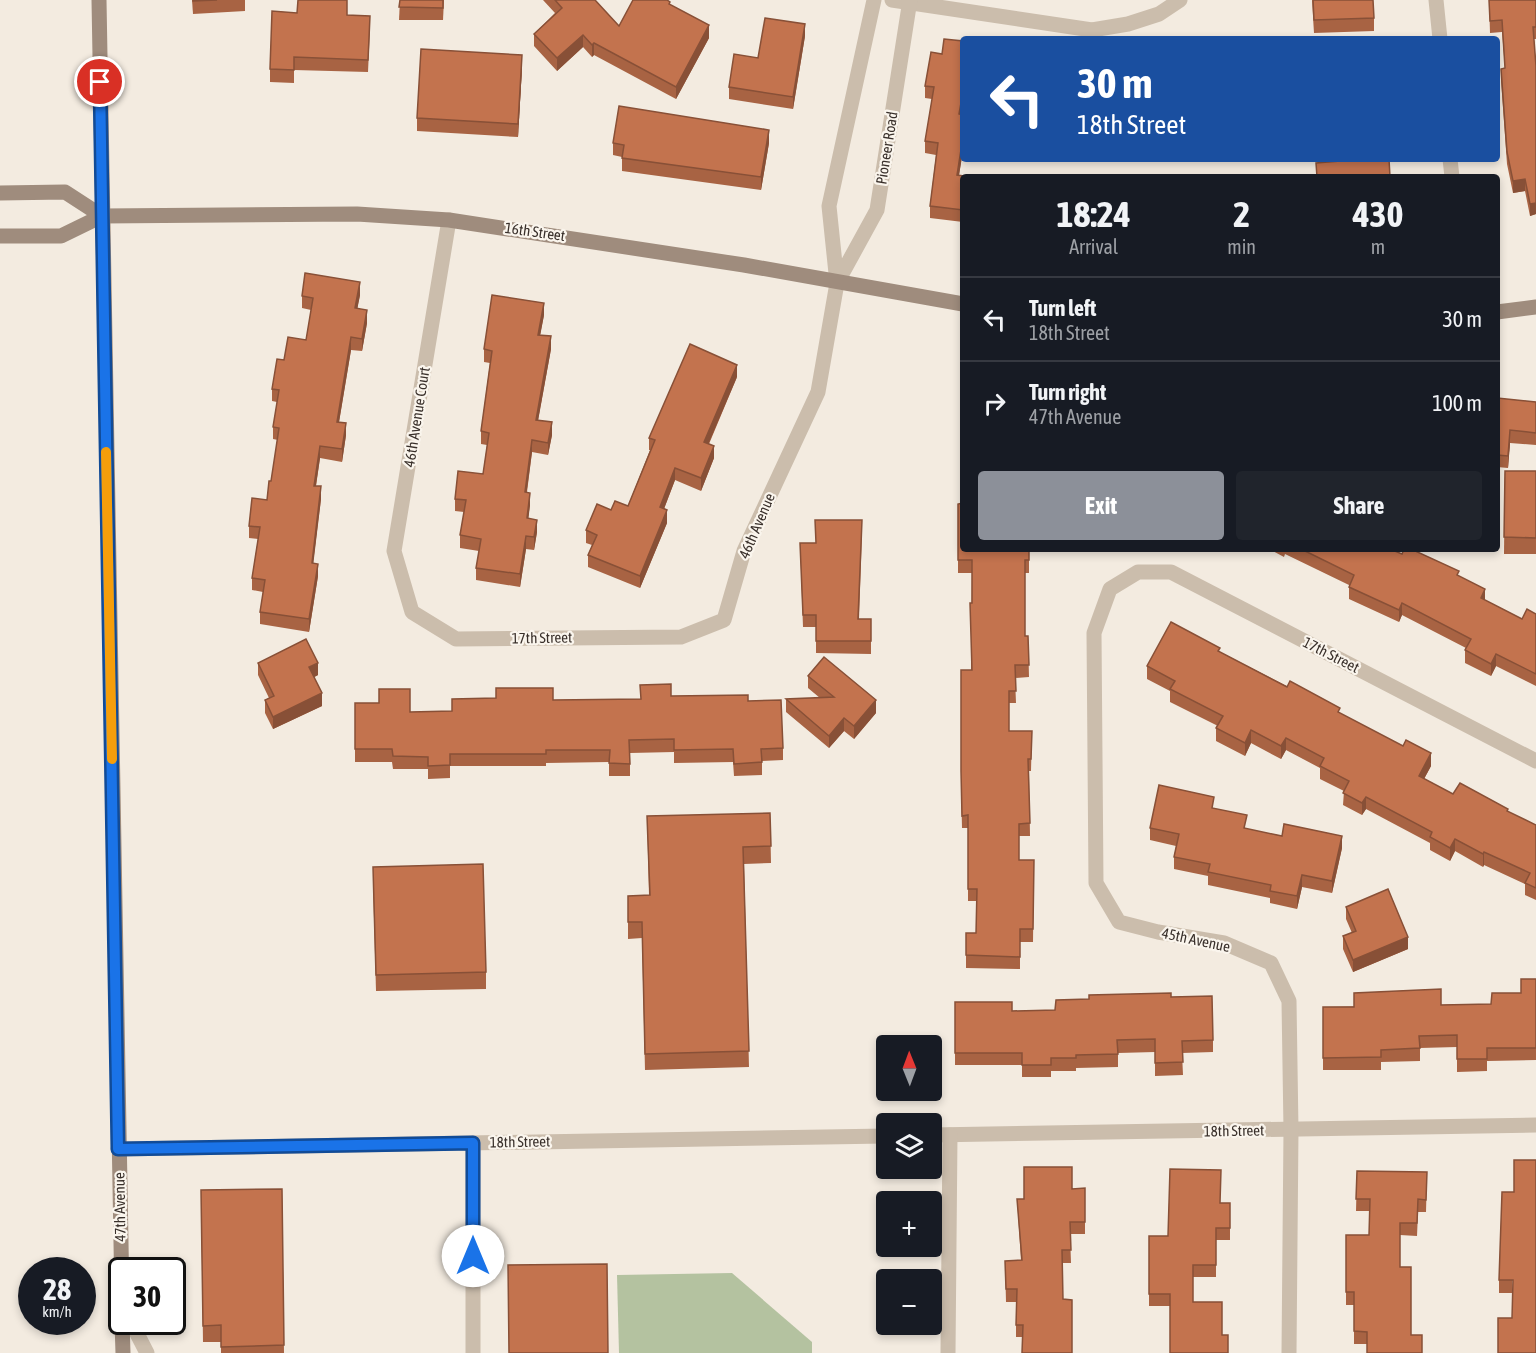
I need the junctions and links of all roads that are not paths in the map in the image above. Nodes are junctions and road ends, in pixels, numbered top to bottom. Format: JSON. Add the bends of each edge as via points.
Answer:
{"nodes":[{"id":1,"x":99,"y":0,"type":"edge"},
{"id":2,"x":873,"y":0,"type":"edge"},
{"id":3,"x":891,"y":0,"type":"edge"},
{"id":4,"x":1180,"y":0,"type":"edge"},
{"id":5,"x":1436,"y":0,"type":"edge"},
{"id":6,"x":909,"y":2,"type":"edge"},
{"id":7,"x":1440,"y":36,"type":"edge"},
{"id":8,"x":0,"y":193,"type":"edge"},
{"id":9,"x":102,"y":216,"type":"junction"},
{"id":10,"x":448,"y":220,"type":"junction"},
{"id":11,"x":0,"y":236,"type":"edge"},
{"id":12,"x":837,"y":283,"type":"junction"},
{"id":13,"x":960,"y":304,"type":"edge"},
{"id":14,"x":1536,"y":308,"type":"edge"},
{"id":15,"x":1500,"y":312,"type":"edge"},
{"id":16,"x":818,"y":392,"type":"joint"},
{"id":17,"x":1123,"y":581,"type":"joint"},
{"id":18,"x":412,"y":612,"type":"joint"},
{"id":19,"x":681,"y":637,"type":"joint"},
{"id":20,"x":1536,"y":761,"type":"edge"},
{"id":21,"x":1536,"y":1125,"type":"edge"},
{"id":22,"x":1291,"y":1130,"type":"junction"},
{"id":23,"x":942,"y":1135,"type":"edge"},
{"id":24,"x":950,"y":1135,"type":"junction"},
{"id":25,"x":876,"y":1136,"type":"edge"},
{"id":26,"x":473,"y":1143,"type":"junction"},
{"id":27,"x":118,"y":1149,"type":"junction"},
{"id":28,"x":121,"y":1257,"type":"edge"},
{"id":29,"x":122,"y":1335,"type":"edge"},
{"id":30,"x":138,"y":1335,"type":"edge"},
{"id":31,"x":123,"y":1353,"type":"edge"},
{"id":32,"x":147,"y":1353,"type":"edge"},
{"id":33,"x":473,"y":1353,"type":"edge"},
{"id":34,"x":948,"y":1353,"type":"edge"},
{"id":35,"x":1289,"y":1353,"type":"edge"}],
"edges":[{"from":1,"to":9,"type":"main road","name":"47th Avenue"},
{"from":2,"to":12,"type":"street","name":"Pioneer Road","via":[[829,206]]},
{"from":3,"to":6,"type":"street"},
{"from":4,"to":6,"type":"street","via":[[1159,14],[1092,30]]},
{"from":5,"to":7,"type":"street"},
{"from":6,"to":12,"type":"street","name":"Pioneer Road","via":[[877,210]]},
{"from":8,"to":9,"type":"main road","via":[[65,192]]},
{"from":9,"to":10,"type":"main road","name":"16th Street","via":[[357,214]]},
{"from":9,"to":11,"type":"main road","via":[[61,236]]},
{"from":9,"to":27,"type":"main road","name":"47th Avenue"},
{"from":10,"to":12,"type":"main road","name":"16th Street"},
{"from":10,"to":18,"type":"street","name":"46th Avenue Court","via":[[394,551]]},
{"from":12,"to":13,"type":"main road","name":"16th Street"},
{"from":12,"to":16,"type":"street","name":"Pioneer Road"},
{"from":14,"to":15,"type":"main road"},
{"from":16,"to":19,"type":"street","name":"46th Avenue","via":[[744,551],[724,620]]},
{"from":17,"to":20,"type":"street","name":"17th Street","via":[[1138,572],[1171,572]]},
{"from":17,"to":22,"type":"street","name":"45th Avenue","via":[[1110,589],[1094,633],[1096,883],[1119,922],[1224,943],[1271,963],[1289,1001]]},
{"from":18,"to":19,"type":"street","name":"17th Street","via":[[456,639]]},
{"from":21,"to":22,"type":"street","name":"18th Street"},
{"from":22,"to":24,"type":"street","name":"18th Street"},
{"from":22,"to":35,"type":"street","name":"45th Avenue"},
{"from":23,"to":24,"type":"street","name":"18th Street"},
{"from":24,"to":34,"type":"street"},
{"from":25,"to":26,"type":"street","name":"18th Street"},
{"from":26,"to":27,"type":"street","name":"18th Street"},
{"from":26,"to":33,"type":"street"},
{"from":27,"to":28,"type":"main road","name":"47th Avenue"},
{"from":29,"to":31,"type":"main road"},
{"from":30,"to":32,"type":"street"}]}
